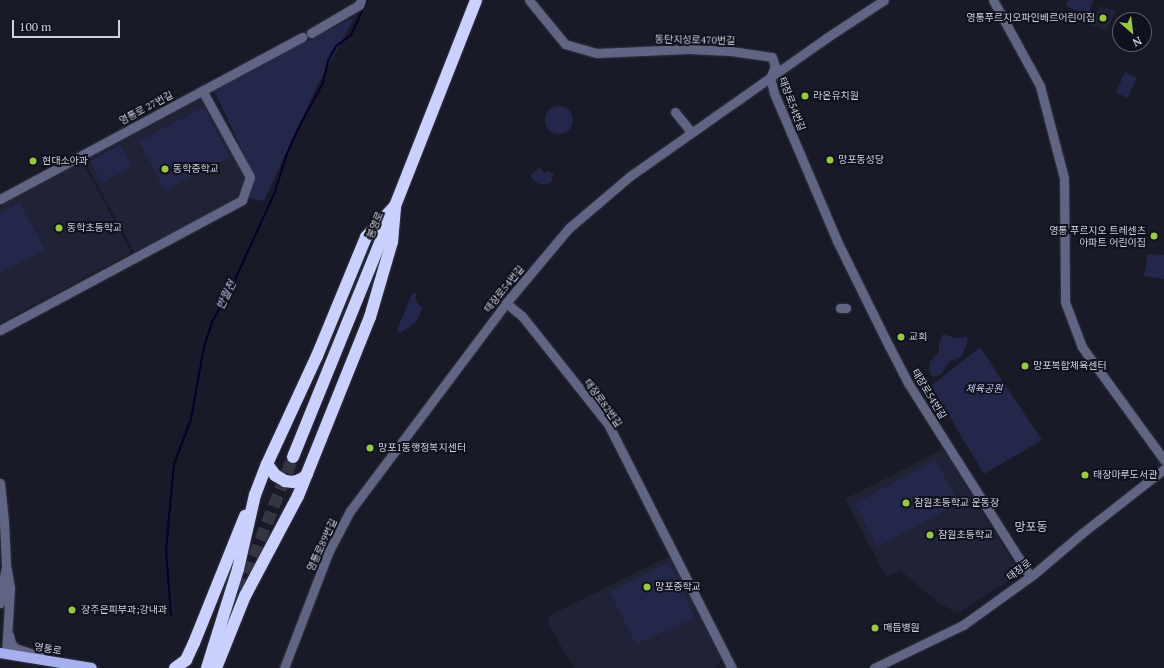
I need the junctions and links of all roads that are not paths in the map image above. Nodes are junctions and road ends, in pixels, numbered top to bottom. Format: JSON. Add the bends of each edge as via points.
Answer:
{"nodes":[{"id":1,"x":361,"y":0,"type":"edge"},
{"id":2,"x":476,"y":0,"type":"edge"},
{"id":3,"x":529,"y":0,"type":"edge"},
{"id":4,"x":884,"y":0,"type":"edge"},
{"id":5,"x":993,"y":0,"type":"edge"},
{"id":6,"x":311,"y":33,"type":"dead end"},
{"id":7,"x":302,"y":37,"type":"dead end"},
{"id":8,"x":770,"y":77,"type":"junction"},
{"id":9,"x":202,"y":90,"type":"junction"},
{"id":10,"x":675,"y":112,"type":"dead end"},
{"id":11,"x":691,"y":132,"type":"junction"},
{"id":12,"x":0,"y":199,"type":"edge"},
{"id":13,"x":395,"y":206,"type":"junction"},
{"id":14,"x":506,"y":303,"type":"junction"},
{"id":15,"x":0,"y":330,"type":"edge"},
{"id":16,"x":402,"y":442,"type":"joint"},
{"id":17,"x":292,"y":457,"type":"tunnel mouth"},
{"id":18,"x":1164,"y":460,"type":"edge"},
{"id":19,"x":267,"y":464,"type":"junction"},
{"id":20,"x":311,"y":466,"type":"junction"},
{"id":21,"x":1164,"y":469,"type":"edge"},
{"id":22,"x":0,"y":483,"type":"edge"},
{"id":23,"x":255,"y":495,"type":"junction"},
{"id":24,"x":3,"y":564,"type":"edge"},
{"id":25,"x":1030,"y":576,"type":"junction"},
{"id":26,"x":0,"y":603,"type":"edge"},
{"id":27,"x":8,"y":629,"type":"junction"},
{"id":28,"x":3,"y":653,"type":"edge"},
{"id":29,"x":221,"y":654,"type":"junction"},
{"id":30,"x":52,"y":662,"type":"junction"},
{"id":31,"x":92,"y":668,"type":"edge"},
{"id":32,"x":175,"y":668,"type":"edge"},
{"id":33,"x":207,"y":668,"type":"edge"},
{"id":34,"x":216,"y":668,"type":"edge"},
{"id":35,"x":226,"y":668,"type":"edge"},
{"id":36,"x":284,"y":668,"type":"edge"},
{"id":37,"x":732,"y":668,"type":"edge"},
{"id":38,"x":874,"y":668,"type":"edge"}],
"edges":[{"from":1,"to":6,"type":"street","via":[[359,4]]},
{"from":2,"to":13,"type":"highway","name":"봉영로"},
{"from":3,"to":8,"type":"street","name":"동탄지성로470번길","via":[[565,44],[597,53],[688,49],[731,51],[772,57],[775,66]]},
{"from":4,"to":8,"type":"street"},
{"from":5,"to":18,"type":"street","via":[[1040,86],[1064,178],[1065,302],[1082,347]]},
{"from":7,"to":9,"type":"street","name":"영통로 27번길"},
{"from":8,"to":11,"type":"street","name":"태장로54번길"},
{"from":8,"to":25,"type":"street","name":"태장로54번길","via":[[774,93],[837,242],[908,383]]},
{"from":9,"to":12,"type":"street","name":"영통로 27번길"},
{"from":9,"to":15,"type":"street","via":[[250,177],[242,200]]},
{"from":10,"to":11,"type":"street"},
{"from":11,"to":14,"type":"street","name":"태장로54번길","via":[[630,176],[569,228]]},
{"from":13,"to":17,"type":"highway","name":"봉영로"},
{"from":13,"to":19,"type":"highway","via":[[366,237],[317,356]]},
{"from":13,"to":20,"type":"highway","via":[[392,242],[370,317]]},
{"from":14,"to":16,"type":"street","name":"태장로54번길"},
{"from":14,"to":37,"type":"street","name":"태장로82번길","via":[[522,316],[608,424]]},
{"from":16,"to":36,"type":"street","name":"영통로89번길","via":[[350,511],[329,551]]},
{"from":19,"to":20,"type":"highway","via":[[279,479],[293,482],[305,477]]},
{"from":19,"to":23,"type":"highway"},
{"from":20,"to":29,"type":"highway","via":[[245,596]]},
{"from":21,"to":25,"type":"street","name":"태장로"},
{"from":22,"to":24,"type":"street","via":[[4,522]]},
{"from":23,"to":32,"type":"highway","via":[[194,643],[186,660]]},
{"from":23,"to":33,"type":"highway","via":[[238,569]]},
{"from":24,"to":26,"type":"street"},
{"from":24,"to":27,"type":"street","via":[[10,588]]},
{"from":25,"to":38,"type":"street","name":"태장로","via":[[963,626]]},
{"from":27,"to":28,"type":"street"},
{"from":27,"to":30,"type":"street","via":[[11,643],[16,648]]},
{"from":28,"to":30,"type":"main road","name":"영통로"},
{"from":29,"to":34,"type":"highway"},
{"from":29,"to":35,"type":"highway"},
{"from":30,"to":31,"type":"main road","name":"영통로"}]}
